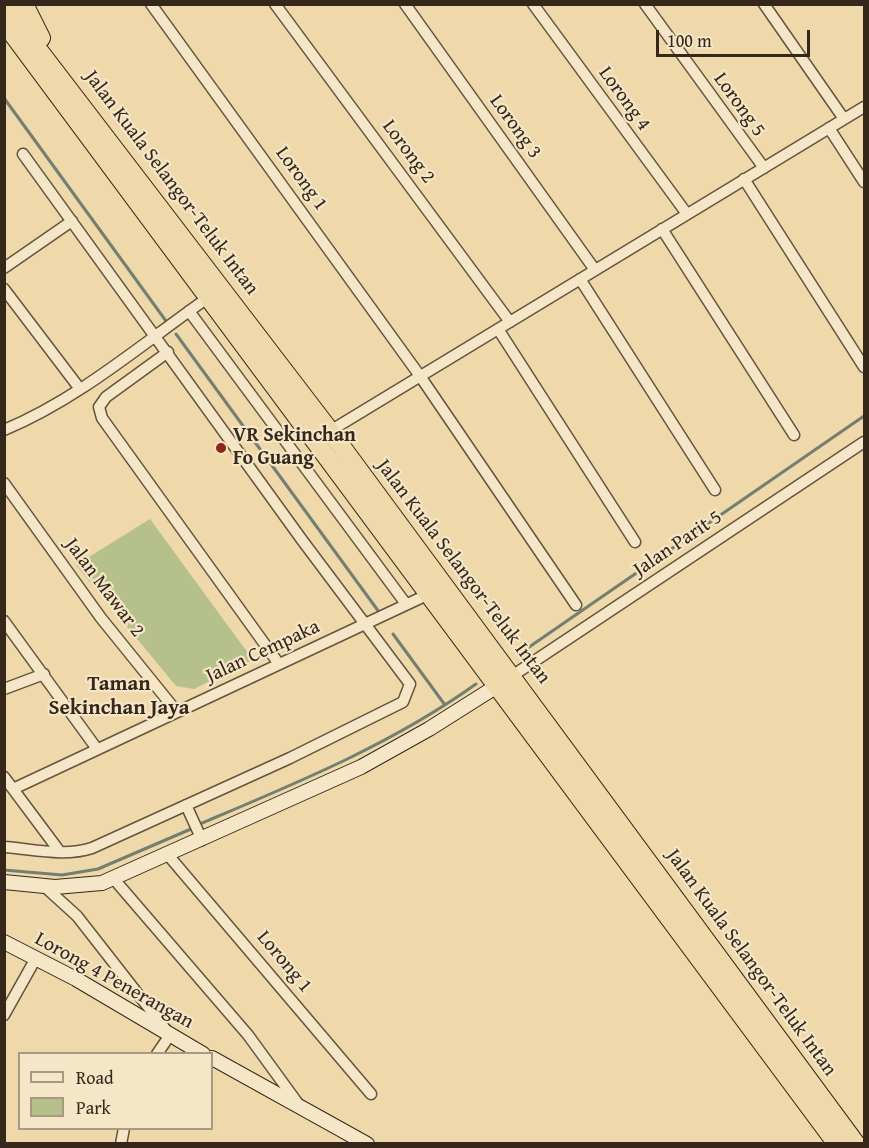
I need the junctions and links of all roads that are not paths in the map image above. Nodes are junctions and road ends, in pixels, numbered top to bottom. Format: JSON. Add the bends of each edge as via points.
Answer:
{"nodes":[{"id":1,"x":24,"y":4,"type":"edge"},
{"id":2,"x":151,"y":4,"type":"edge"},
{"id":3,"x":275,"y":4,"type":"edge"},
{"id":4,"x":405,"y":4,"type":"edge"},
{"id":5,"x":533,"y":4,"type":"edge"},
{"id":6,"x":645,"y":4,"type":"edge"},
{"id":7,"x":764,"y":4,"type":"edge"},
{"id":8,"x":4,"y":5,"type":"edge"},
{"id":9,"x":4,"y":23,"type":"edge"},
{"id":10,"x":4,"y":37,"type":"edge"},
{"id":11,"x":53,"y":78,"type":"junction"},
{"id":12,"x":864,"y":106,"type":"edge"},
{"id":13,"x":844,"y":119,"type":"junction"},
{"id":14,"x":829,"y":128,"type":"junction"},
{"id":15,"x":23,"y":154,"type":"dead end"},
{"id":16,"x":764,"y":168,"type":"junction"},
{"id":17,"x":744,"y":179,"type":"junction"},
{"id":18,"x":864,"y":182,"type":"edge"},
{"id":19,"x":687,"y":214,"type":"junction"},
{"id":20,"x":72,"y":221,"type":"junction"},
{"id":21,"x":662,"y":230,"type":"junction"},
{"id":22,"x":4,"y":268,"type":"edge"},
{"id":23,"x":595,"y":270,"type":"junction"},
{"id":24,"x":580,"y":279,"type":"junction"},
{"id":25,"x":4,"y":289,"type":"edge"},
{"id":26,"x":209,"y":297,"type":"junction"},
{"id":27,"x":189,"y":311,"type":"junction"},
{"id":28,"x":510,"y":322,"type":"junction"},
{"id":29,"x":498,"y":329,"type":"junction"},
{"id":30,"x":155,"y":334,"type":"junction"},
{"id":31,"x":168,"y":352,"type":"junction"},
{"id":32,"x":864,"y":367,"type":"edge"},
{"id":33,"x":420,"y":376,"type":"junction"},
{"id":34,"x":80,"y":389,"type":"junction"},
{"id":35,"x":4,"y":430,"type":"edge"},
{"id":36,"x":330,"y":431,"type":"junction"},
{"id":37,"x":794,"y":435,"type":"dead end"},
{"id":38,"x":864,"y":442,"type":"edge"},
{"id":39,"x":4,"y":483,"type":"edge"},
{"id":40,"x":715,"y":490,"type":"dead end"},
{"id":41,"x":635,"y":542,"type":"dead end"},
{"id":42,"x":429,"y":594,"type":"junction"},
{"id":43,"x":406,"y":604,"type":"junction"},
{"id":44,"x":576,"y":605,"type":"dead end"},
{"id":45,"x":4,"y":621,"type":"edge"},
{"id":46,"x":365,"y":624,"type":"junction"},
{"id":47,"x":279,"y":664,"type":"junction"},
{"id":48,"x":44,"y":674,"type":"junction"},
{"id":49,"x":504,"y":681,"type":"junction"},
{"id":50,"x":4,"y":689,"type":"edge"},
{"id":51,"x":177,"y":712,"type":"junction"},
{"id":52,"x":97,"y":749,"type":"junction"},
{"id":53,"x":4,"y":777,"type":"edge"},
{"id":54,"x":13,"y":789,"type":"junction"},
{"id":55,"x":186,"y":805,"type":"junction"},
{"id":56,"x":202,"y":840,"type":"junction"},
{"id":57,"x":4,"y":847,"type":"edge"},
{"id":58,"x":60,"y":852,"type":"junction"},
{"id":59,"x":168,"y":855,"type":"junction"},
{"id":60,"x":113,"y":878,"type":"junction"},
{"id":61,"x":4,"y":882,"type":"edge"},
{"id":62,"x":44,"y":886,"type":"junction"},
{"id":63,"x":4,"y":942,"type":"edge"},
{"id":64,"x":36,"y":958,"type":"junction"},
{"id":65,"x":4,"y":1015,"type":"edge"},
{"id":66,"x":170,"y":1035,"type":"junction"},
{"id":67,"x":159,"y":1052,"type":"edge"},
{"id":68,"x":201,"y":1052,"type":"edge"},
{"id":69,"x":213,"y":1059,"type":"edge"},
{"id":70,"x":371,"y":1094,"type":"dead end"},
{"id":71,"x":301,"y":1108,"type":"junction"},
{"id":72,"x":366,"y":1143,"type":"edge"},
{"id":73,"x":837,"y":1143,"type":"edge"},
{"id":74,"x":856,"y":1143,"type":"edge"}],
"edges":[{"from":1,"to":11,"type":"highway"},
{"from":2,"to":33,"type":"street","name":"Lorong 1"},
{"from":3,"to":28,"type":"street","name":"Lorong 2"},
{"from":4,"to":23,"type":"street","name":"Lorong 3"},
{"from":5,"to":19,"type":"street","name":"Lorong 4"},
{"from":6,"to":16,"type":"street","name":"Lorong 5"},
{"from":7,"to":13,"type":"street"},
{"from":8,"to":11,"type":"highway","name":"Jalan Kuala Selangor-Teluk Intan"},
{"from":9,"to":11,"type":"highway","name":"Jalan Kuala Selangor-Teluk Intan"},
{"from":10,"to":11,"type":"highway"},
{"from":11,"to":26,"type":"highway","name":"Jalan Kuala Selangor-Teluk Intan"},
{"from":11,"to":36,"type":"highway","name":"Jalan Kuala Selangor-Teluk Intan"},
{"from":12,"to":13,"type":"street"},
{"from":13,"to":14,"type":"street"},
{"from":14,"to":16,"type":"street"},
{"from":14,"to":18,"type":"street"},
{"from":15,"to":20,"type":"street"},
{"from":16,"to":17,"type":"street"},
{"from":17,"to":19,"type":"street"},
{"from":17,"to":32,"type":"street"},
{"from":19,"to":21,"type":"street"},
{"from":20,"to":22,"type":"street"},
{"from":20,"to":30,"type":"street"},
{"from":21,"to":23,"type":"street"},
{"from":21,"to":37,"type":"street"},
{"from":23,"to":24,"type":"street"},
{"from":24,"to":28,"type":"street"},
{"from":24,"to":40,"type":"street"},
{"from":25,"to":34,"type":"street"},
{"from":26,"to":27,"type":"street"},
{"from":26,"to":42,"type":"highway","name":"Jalan Kuala Selangor-Teluk Intan"},
{"from":27,"to":30,"type":"street"},
{"from":27,"to":43,"type":"street"},
{"from":28,"to":29,"type":"street"},
{"from":29,"to":33,"type":"street"},
{"from":29,"to":41,"type":"street"},
{"from":30,"to":31,"type":"street"},
{"from":30,"to":34,"type":"street"},
{"from":31,"to":46,"type":"street"},
{"from":31,"to":47,"type":"street","via":[[106,397],[99,407],[102,418]]},
{"from":33,"to":36,"type":"street"},
{"from":33,"to":44,"type":"street","name":"Lorong 1"},
{"from":34,"to":35,"type":"street","via":[[35,417]]},
{"from":36,"to":49,"type":"highway","name":"Jalan Kuala Selangor-Teluk Intan"},
{"from":38,"to":49,"type":"street","name":"Jalan Parit 5"},
{"from":39,"to":51,"type":"street","name":"Jalan Mawar 2","via":[[101,618]]},
{"from":42,"to":43,"type":"street","name":"Jalan Cempaka"},
{"from":42,"to":49,"type":"highway","name":"Jalan Kuala Selangor-Teluk Intan"},
{"from":43,"to":46,"type":"street","name":"Jalan Cempaka"},
{"from":45,"to":48,"type":"street"},
{"from":46,"to":47,"type":"street","name":"Jalan Cempaka"},
{"from":46,"to":55,"type":"street","via":[[410,684],[403,702]]},
{"from":47,"to":51,"type":"street","name":"Jalan Cempaka"},
{"from":48,"to":50,"type":"street"},
{"from":48,"to":52,"type":"street"},
{"from":49,"to":56,"type":"street","via":[[361,767]]},
{"from":49,"to":73,"type":"highway","name":"Jalan Kuala Selangor-Teluk Intan"},
{"from":49,"to":74,"type":"highway","name":"Jalan Kuala Selangor-Teluk Intan"},
{"from":51,"to":52,"type":"street","name":"Jalan Cempaka"},
{"from":52,"to":54,"type":"street","name":"Jalan Cempaka"},
{"from":53,"to":54,"type":"street"},
{"from":54,"to":58,"type":"street"},
{"from":55,"to":56,"type":"street"},
{"from":55,"to":58,"type":"street","via":[[92,848]]},
{"from":56,"to":59,"type":"street"},
{"from":57,"to":58,"type":"street"},
{"from":59,"to":60,"type":"street"},
{"from":59,"to":70,"type":"street","name":"Lorong 1"},
{"from":60,"to":62,"type":"street","via":[[89,886]]},
{"from":60,"to":71,"type":"street","via":[[248,1035]]},
{"from":61,"to":62,"type":"street"},
{"from":62,"to":66,"type":"street","via":[[77,916]]},
{"from":63,"to":64,"type":"street","name":"Lorong 4 Penerangan"},
{"from":64,"to":65,"type":"street"},
{"from":64,"to":66,"type":"street","name":"Lorong 4 Penerangan"},
{"from":66,"to":67,"type":"street"},
{"from":66,"to":68,"type":"street","name":"Lorong 4 Penerangan"},
{"from":69,"to":71,"type":"street"},
{"from":71,"to":72,"type":"street"}]}
